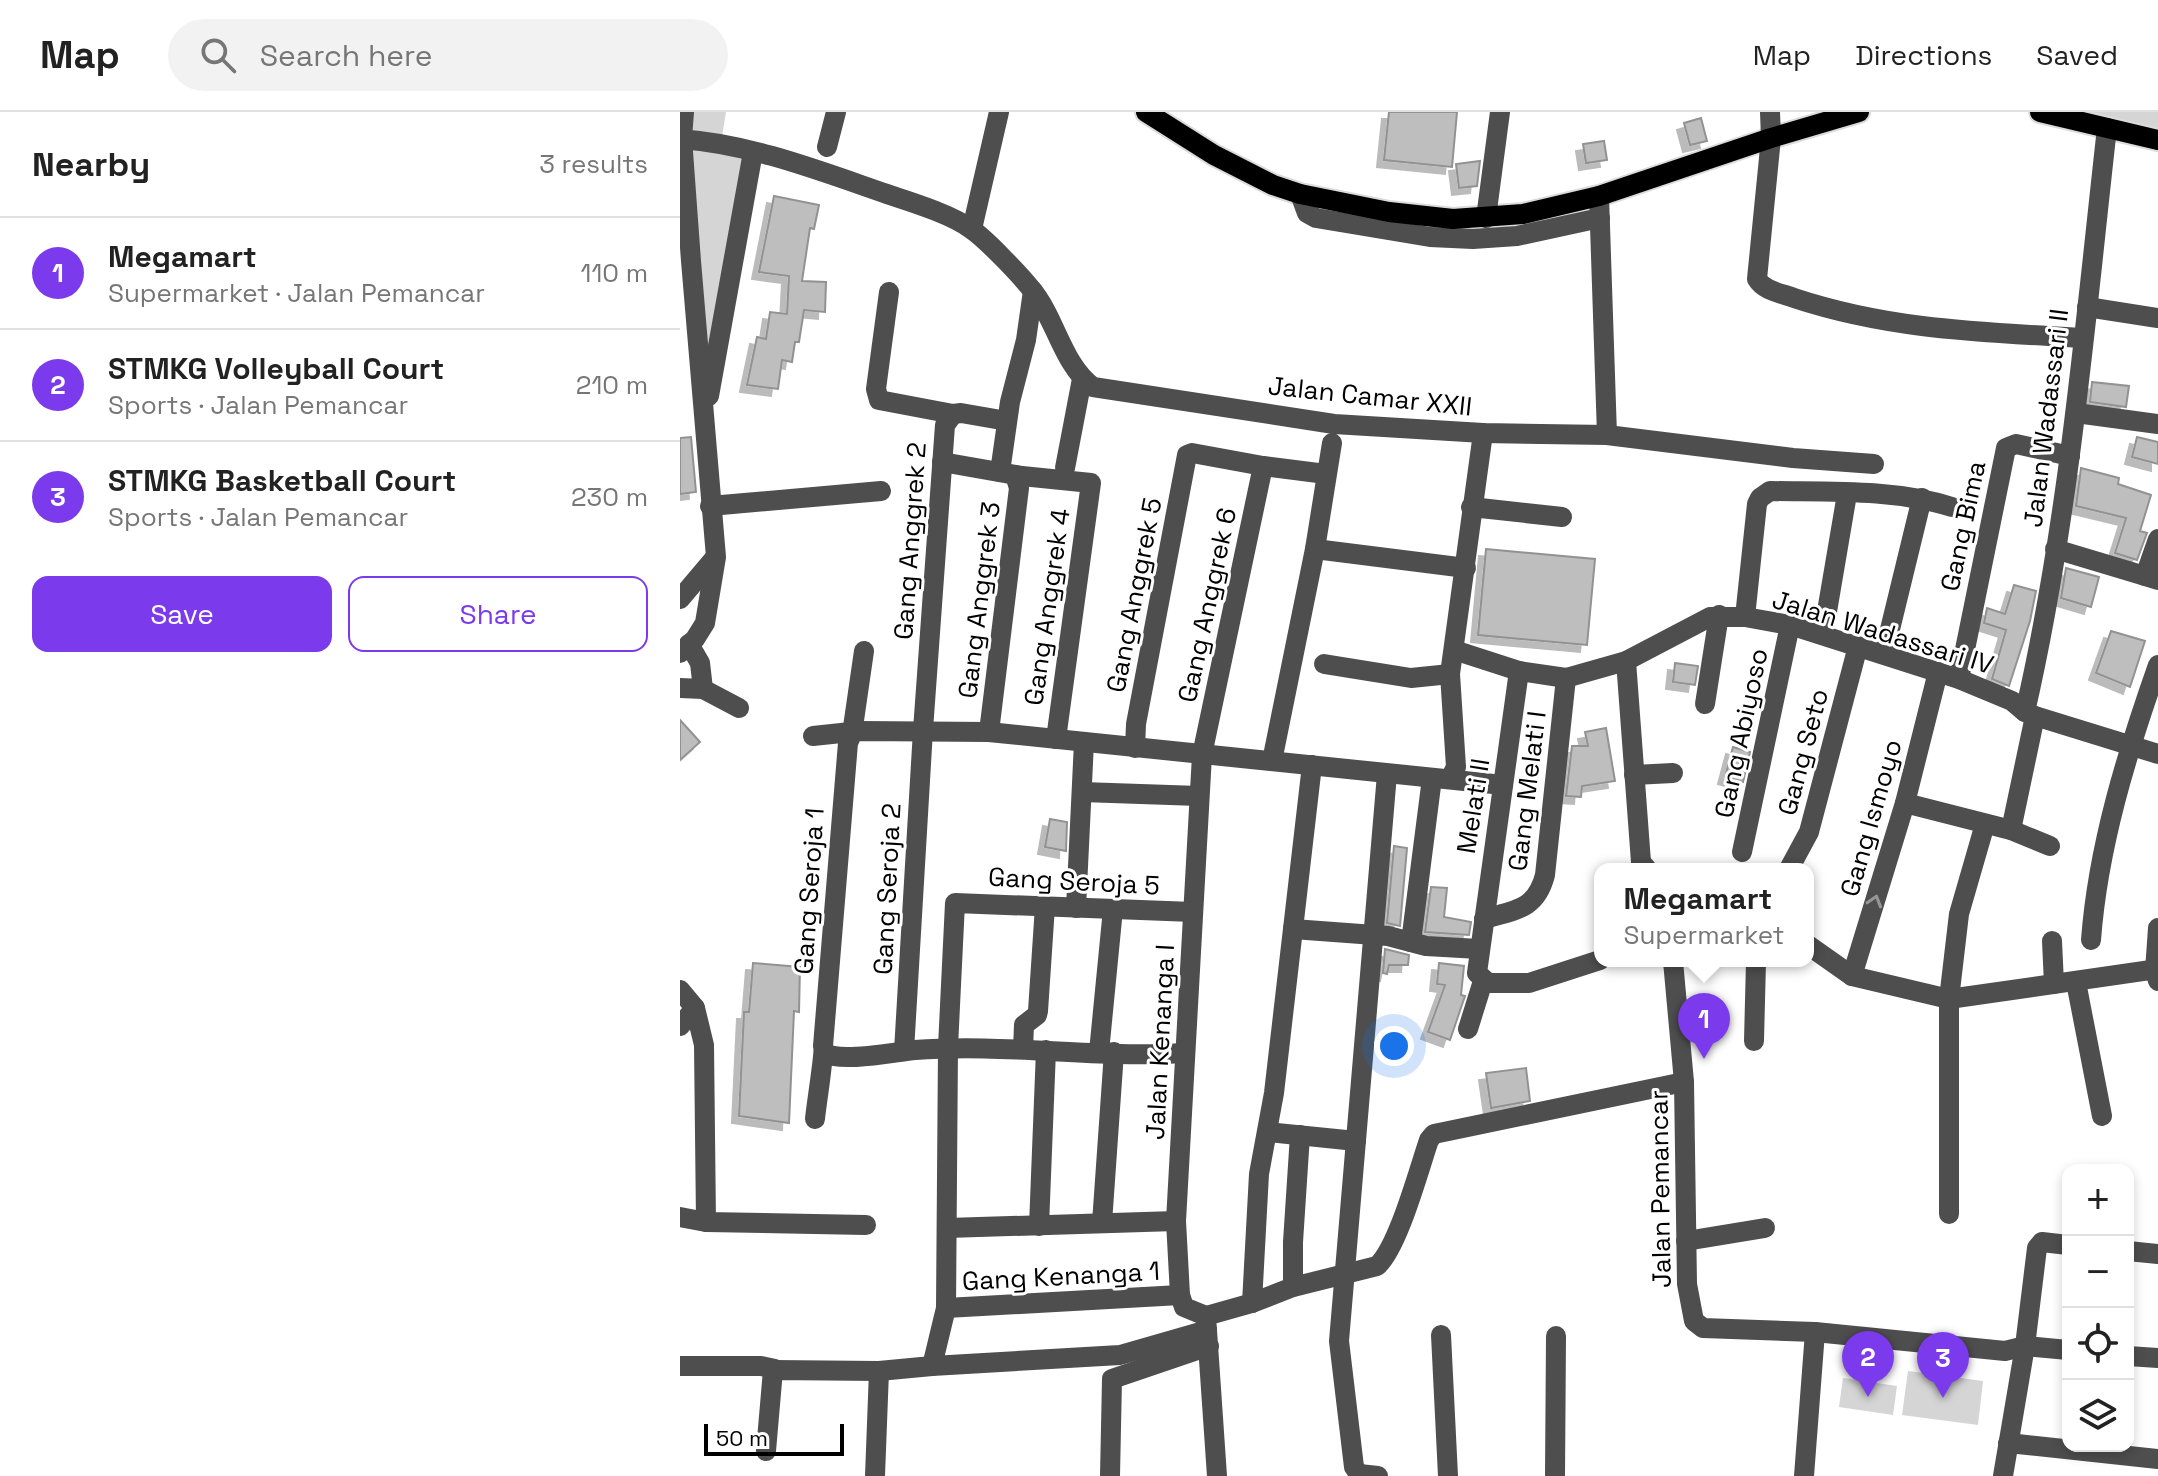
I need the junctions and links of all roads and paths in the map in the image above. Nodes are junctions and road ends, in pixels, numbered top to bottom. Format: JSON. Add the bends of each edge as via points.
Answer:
{"nodes":[{"id":1,"x":684,"y":112,"type":"edge"},
{"id":2,"x":836,"y":112,"type":"edge"},
{"id":3,"x":999,"y":112,"type":"edge"},
{"id":4,"x":1146,"y":112,"type":"edge"},
{"id":5,"x":1500,"y":112,"type":"edge"},
{"id":6,"x":1770,"y":112,"type":"edge"},
{"id":7,"x":1859,"y":112,"type":"edge"},
{"id":8,"x":2048,"y":113,"type":"edge"},
{"id":9,"x":2107,"y":128,"type":"junction"},
{"id":10,"x":681,"y":138,"type":"edge"},
{"id":11,"x":1771,"y":138,"type":"junction"},
{"id":12,"x":2158,"y":140,"type":"edge"},
{"id":13,"x":827,"y":147,"type":"dead end"},
{"id":14,"x":753,"y":152,"type":"junction"},
{"id":15,"x":1300,"y":194,"type":"junction"},
{"id":16,"x":1599,"y":196,"type":"junction"},
{"id":17,"x":1486,"y":218,"type":"junction"},
{"id":18,"x":1600,"y":218,"type":"junction"},
{"id":19,"x":972,"y":229,"type":"junction"},
{"id":20,"x":686,"y":262,"type":"edge"},
{"id":21,"x":1033,"y":291,"type":"junction"},
{"id":22,"x":889,"y":292,"type":"dead end"},
{"id":23,"x":2087,"y":307,"type":"junction"},
{"id":24,"x":2158,"y":318,"type":"edge"},
{"id":25,"x":2083,"y":338,"type":"junction"},
{"id":26,"x":1082,"y":379,"type":"junction"},
{"id":27,"x":2076,"y":413,"type":"junction"},
{"id":28,"x":953,"y":414,"type":"junction"},
{"id":29,"x":1007,"y":421,"type":"junction"},
{"id":30,"x":2158,"y":424,"type":"edge"},
{"id":31,"x":703,"y":425,"type":"junction"},
{"id":32,"x":1483,"y":433,"type":"junction"},
{"id":33,"x":1607,"y":435,"type":"junction"},
{"id":34,"x":1332,"y":443,"type":"dead end"},
{"id":35,"x":2070,"y":456,"type":"junction"},
{"id":36,"x":942,"y":462,"type":"junction"},
{"id":37,"x":1874,"y":464,"type":"dead end"},
{"id":38,"x":1263,"y":466,"type":"junction"},
{"id":39,"x":1065,"y":468,"type":"dead end"},
{"id":40,"x":1008,"y":473,"type":"junction"},
{"id":41,"x":1326,"y":474,"type":"junction"},
{"id":42,"x":881,"y":491,"type":"dead end"},
{"id":43,"x":1847,"y":494,"type":"junction"},
{"id":44,"x":1922,"y":498,"type":"junction"},
{"id":45,"x":710,"y":506,"type":"junction"},
{"id":46,"x":1471,"y":507,"type":"junction"},
{"id":47,"x":1952,"y":507,"type":"dead end"},
{"id":48,"x":1562,"y":517,"type":"dead end"},
{"id":49,"x":2158,"y":539,"type":"edge"},
{"id":50,"x":1315,"y":549,"type":"junction"},
{"id":51,"x":2055,"y":549,"type":"junction"},
{"id":52,"x":716,"y":557,"type":"junction"},
{"id":53,"x":1466,"y":568,"type":"junction"},
{"id":54,"x":2152,"y":578,"type":"edge"},
{"id":55,"x":683,"y":596,"type":"edge"},
{"id":56,"x":1719,"y":615,"type":"junction"},
{"id":57,"x":1745,"y":617,"type":"junction"},
{"id":58,"x":705,"y":623,"type":"junction"},
{"id":59,"x":1790,"y":625,"type":"junction"},
{"id":60,"x":1823,"y":635,"type":"junction"},
{"id":61,"x":1858,"y":646,"type":"junction"},
{"id":62,"x":685,"y":649,"type":"edge"},
{"id":63,"x":1454,"y":650,"type":"junction"},
{"id":64,"x":864,"y":651,"type":"dead end"},
{"id":65,"x":1884,"y":654,"type":"junction"},
{"id":66,"x":1626,"y":661,"type":"junction"},
{"id":67,"x":1324,"y":664,"type":"dead end"},
{"id":68,"x":2158,"y":665,"type":"edge"},
{"id":69,"x":1519,"y":671,"type":"junction"},
{"id":70,"x":1938,"y":672,"type":"junction"},
{"id":71,"x":1450,"y":678,"type":"junction"},
{"id":72,"x":1566,"y":678,"type":"junction"},
{"id":73,"x":1959,"y":679,"type":"junction"},
{"id":74,"x":680,"y":688,"type":"edge"},
{"id":75,"x":703,"y":689,"type":"junction"},
{"id":76,"x":1705,"y":704,"type":"dead end"},
{"id":77,"x":739,"y":708,"type":"dead end"},
{"id":78,"x":2030,"y":714,"type":"junction"},
{"id":79,"x":923,"y":730,"type":"junction"},
{"id":80,"x":989,"y":732,"type":"junction"},
{"id":81,"x":852,"y":734,"type":"junction"},
{"id":82,"x":813,"y":736,"type":"dead end"},
{"id":83,"x":1056,"y":739,"type":"junction"},
{"id":84,"x":1084,"y":742,"type":"junction"},
{"id":85,"x":2130,"y":745,"type":"junction"},
{"id":86,"x":1135,"y":748,"type":"junction"},
{"id":87,"x":2158,"y":754,"type":"edge"},
{"id":88,"x":1202,"y":755,"type":"junction"},
{"id":89,"x":1272,"y":761,"type":"junction"},
{"id":90,"x":1312,"y":765,"type":"junction"},
{"id":91,"x":1673,"y":773,"type":"dead end"},
{"id":92,"x":1387,"y":774,"type":"junction"},
{"id":93,"x":1634,"y":775,"type":"junction"},
{"id":94,"x":1441,"y":779,"type":"junction"},
{"id":95,"x":1503,"y":785,"type":"junction"},
{"id":96,"x":1082,"y":792,"type":"junction"},
{"id":97,"x":1199,"y":796,"type":"junction"},
{"id":98,"x":1905,"y":803,"type":"junction"},
{"id":99,"x":1985,"y":824,"type":"junction"},
{"id":100,"x":2011,"y":830,"type":"junction"},
{"id":101,"x":2050,"y":846,"type":"dead end"},
{"id":102,"x":1742,"y":852,"type":"dead end"},
{"id":103,"x":1642,"y":863,"type":"edge"},
{"id":104,"x":1792,"y":863,"type":"edge"},
{"id":105,"x":1045,"y":906,"type":"junction"},
{"id":106,"x":1076,"y":908,"type":"junction"},
{"id":107,"x":1113,"y":909,"type":"junction"},
{"id":108,"x":1193,"y":912,"type":"junction"},
{"id":109,"x":1484,"y":919,"type":"junction"},
{"id":110,"x":2158,"y":928,"type":"edge"},
{"id":111,"x":1293,"y":929,"type":"junction"},
{"id":112,"x":1374,"y":934,"type":"junction"},
{"id":113,"x":2091,"y":940,"type":"dead end"},
{"id":114,"x":2052,"y":941,"type":"dead end"},
{"id":115,"x":1411,"y":942,"type":"junction"},
{"id":116,"x":1479,"y":949,"type":"junction"},
{"id":117,"x":1814,"y":949,"type":"edge"},
{"id":118,"x":1594,"y":962,"type":"edge"},
{"id":119,"x":1674,"y":967,"type":"edge"},
{"id":120,"x":1756,"y":967,"type":"edge"},
{"id":121,"x":2157,"y":974,"type":"edge"},
{"id":122,"x":1852,"y":976,"type":"junction"},
{"id":123,"x":1483,"y":981,"type":"junction"},
{"id":124,"x":2076,"y":982,"type":"junction"},
{"id":125,"x":2054,"y":984,"type":"junction"},
{"id":126,"x":680,"y":990,"type":"edge"},
{"id":127,"x":1949,"y":999,"type":"junction"},
{"id":128,"x":695,"y":1008,"type":"junction"},
{"id":129,"x":680,"y":1026,"type":"edge"},
{"id":130,"x":1468,"y":1029,"type":"dead end"},
{"id":131,"x":1754,"y":1041,"type":"dead end"},
{"id":132,"x":948,"y":1047,"type":"junction"},
{"id":133,"x":1023,"y":1049,"type":"junction"},
{"id":134,"x":1046,"y":1050,"type":"junction"},
{"id":135,"x":904,"y":1051,"type":"junction"},
{"id":136,"x":1106,"y":1052,"type":"junction"},
{"id":137,"x":825,"y":1053,"type":"junction"},
{"id":138,"x":1185,"y":1053,"type":"junction"},
{"id":139,"x":1684,"y":1082,"type":"junction"},
{"id":140,"x":2102,"y":1116,"type":"dead end"},
{"id":141,"x":815,"y":1119,"type":"dead end"},
{"id":142,"x":1268,"y":1132,"type":"junction"},
{"id":143,"x":1300,"y":1135,"type":"junction"},
{"id":144,"x":1356,"y":1141,"type":"junction"},
{"id":145,"x":1949,"y":1214,"type":"dead end"},
{"id":146,"x":680,"y":1217,"type":"edge"},
{"id":147,"x":1176,"y":1221,"type":"junction"},
{"id":148,"x":706,"y":1222,"type":"junction"},
{"id":149,"x":1102,"y":1223,"type":"junction"},
{"id":150,"x":866,"y":1225,"type":"dead end"},
{"id":151,"x":1039,"y":1226,"type":"junction"},
{"id":152,"x":947,"y":1228,"type":"junction"},
{"id":153,"x":1765,"y":1228,"type":"dead end"},
{"id":154,"x":1686,"y":1241,"type":"junction"},
{"id":155,"x":2062,"y":1244,"type":"edge"},
{"id":156,"x":2134,"y":1252,"type":"edge"},
{"id":157,"x":2158,"y":1254,"type":"edge"},
{"id":158,"x":1345,"y":1276,"type":"junction"},
{"id":159,"x":1293,"y":1287,"type":"junction"},
{"id":160,"x":1180,"y":1295,"type":"junction"},
{"id":161,"x":1252,"y":1303,"type":"junction"},
{"id":162,"x":946,"y":1308,"type":"junction"},
{"id":163,"x":1207,"y":1330,"type":"junction"},
{"id":164,"x":1815,"y":1332,"type":"junction"},
{"id":165,"x":1441,"y":1335,"type":"dead end"},
{"id":166,"x":1556,"y":1336,"type":"dead end"},
{"id":167,"x":2025,"y":1346,"type":"junction"},
{"id":168,"x":2062,"y":1349,"type":"edge"},
{"id":169,"x":2134,"y":1356,"type":"edge"},
{"id":170,"x":2158,"y":1358,"type":"edge"},
{"id":171,"x":680,"y":1366,"type":"edge"},
{"id":172,"x":932,"y":1366,"type":"junction"},
{"id":173,"x":775,"y":1369,"type":"junction"},
{"id":174,"x":879,"y":1371,"type":"junction"},
{"id":175,"x":2008,"y":1443,"type":"junction"},
{"id":176,"x":766,"y":1451,"type":"dead end"},
{"id":177,"x":1111,"y":1451,"type":"junction"},
{"id":178,"x":2158,"y":1459,"type":"edge"},
{"id":179,"x":875,"y":1476,"type":"edge"},
{"id":180,"x":1110,"y":1476,"type":"edge"},
{"id":181,"x":1123,"y":1476,"type":"edge"},
{"id":182,"x":1217,"y":1476,"type":"edge"},
{"id":183,"x":1378,"y":1476,"type":"edge"},
{"id":184,"x":1448,"y":1476,"type":"edge"},
{"id":185,"x":1555,"y":1476,"type":"edge"},
{"id":186,"x":1804,"y":1476,"type":"edge"},
{"id":187,"x":2003,"y":1476,"type":"edge"}],
"edges":[{"from":1,"to":10,"type":"street"},
{"from":2,"to":13,"type":"street"},
{"from":3,"to":19,"type":"street"},
{"from":4,"to":15,"type":"main road","via":[[1243,170]]},
{"from":5,"to":17,"type":"street"},
{"from":6,"to":11,"type":"street"},
{"from":7,"to":11,"type":"main road"},
{"from":8,"to":9,"type":"main road"},
{"from":9,"to":12,"type":"main road"},
{"from":9,"to":23,"type":"street","name":"Jalan Wadassari II"},
{"from":10,"to":14,"type":"street"},
{"from":10,"to":20,"type":"street"},
{"from":11,"to":16,"type":"main road"},
{"from":11,"to":25,"type":"street","via":[[1757,279],[1763,287],[1900,325]]},
{"from":14,"to":19,"type":"street","via":[[849,180]]},
{"from":14,"to":31,"type":"street"},
{"from":15,"to":17,"type":"main road","via":[[1419,216]]},
{"from":15,"to":18,"type":"street","via":[[1307,213],[1316,218],[1430,237],[1498,239]]},
{"from":16,"to":17,"type":"main road"},
{"from":16,"to":18,"type":"street"},
{"from":18,"to":33,"type":"street"},
{"from":19,"to":21,"type":"street"},
{"from":20,"to":31,"type":"street"},
{"from":21,"to":26,"type":"street"},
{"from":21,"to":29,"type":"street","name":"Gang Anggrek 3"},
{"from":22,"to":28,"type":"street","via":[[879,400]]},
{"from":23,"to":24,"type":"street"},
{"from":23,"to":25,"type":"street","name":"Jalan Wadassari II"},
{"from":25,"to":27,"type":"street","name":"Jalan Wadassari II"},
{"from":26,"to":32,"type":"street","name":"Jalan Camar XXII","via":[[1105,391],[1334,424]]},
{"from":26,"to":39,"type":"street"},
{"from":27,"to":30,"type":"street"},
{"from":27,"to":35,"type":"street","name":"Jalan Wadassari II"},
{"from":28,"to":29,"type":"street","name":"Gang Anggrek 2"},
{"from":28,"to":36,"type":"street","name":"Gang Anggrek 2","via":[[945,425]]},
{"from":29,"to":40,"type":"street","name":"Gang Anggrek 3"},
{"from":31,"to":45,"type":"street"},
{"from":32,"to":33,"type":"street","name":"Jalan Camar XXII"},
{"from":32,"to":46,"type":"street"},
{"from":33,"to":37,"type":"street","name":"Jalan Camar XXII"},
{"from":34,"to":41,"type":"street"},
{"from":35,"to":51,"type":"street","name":"Jalan Wadassari II"},
{"from":35,"to":73,"type":"street","name":"Gang Bima","via":[[2016,444],[2006,448]]},
{"from":36,"to":40,"type":"street"},
{"from":36,"to":79,"type":"street","name":"Gang Anggrek 2"},
{"from":38,"to":41,"type":"street"},
{"from":38,"to":86,"type":"street","name":"Gang Anggrek 5","via":[[1189,454],[1186,458]]},
{"from":38,"to":88,"type":"street","name":"Gang Anggrek 6"},
{"from":40,"to":80,"type":"street","name":"Gang Anggrek 3","via":[[1019,488]]},
{"from":40,"to":83,"type":"street","name":"Gang Anggrek 4","via":[[1091,483]]},
{"from":41,"to":50,"type":"street"},
{"from":42,"to":45,"type":"street"},
{"from":43,"to":44,"type":"street"},
{"from":43,"to":57,"type":"street","via":[[1764,494],[1757,504]]},
{"from":43,"to":60,"type":"street"},
{"from":44,"to":47,"type":"street"},
{"from":44,"to":65,"type":"street"},
{"from":45,"to":52,"type":"street"},
{"from":46,"to":48,"type":"street"},
{"from":46,"to":53,"type":"street"},
{"from":49,"to":54,"type":"street"},
{"from":50,"to":53,"type":"street"},
{"from":50,"to":89,"type":"street"},
{"from":51,"to":54,"type":"street"},
{"from":51,"to":78,"type":"street","name":"Jalan Wadassari II"},
{"from":52,"to":55,"type":"street"},
{"from":52,"to":58,"type":"street"},
{"from":53,"to":63,"type":"street"},
{"from":55,"to":58,"type":"street","via":[[693,595],[702,606]]},
{"from":56,"to":57,"type":"street","name":"Jalan Wadassari IV"},
{"from":56,"to":66,"type":"street","name":"Jalan Wadassari IV"},
{"from":56,"to":76,"type":"street"},
{"from":57,"to":59,"type":"street","name":"Jalan Wadassari IV"},
{"from":58,"to":62,"type":"street"},
{"from":59,"to":60,"type":"street","name":"Jalan Wadassari IV"},
{"from":59,"to":102,"type":"street","name":"Gang Abiyoso"},
{"from":60,"to":61,"type":"street","name":"Jalan Wadassari IV"},
{"from":61,"to":65,"type":"street","name":"Jalan Wadassari IV"},
{"from":61,"to":104,"type":"street","name":"Gang Seto","via":[[1809,832]]},
{"from":62,"to":75,"type":"street","via":[[700,663]]},
{"from":63,"to":69,"type":"street","name":"Jalan Wadassari IV"},
{"from":63,"to":71,"type":"street"},
{"from":64,"to":81,"type":"street","name":"Gang Seroja 1"},
{"from":65,"to":70,"type":"street","name":"Jalan Wadassari IV"},
{"from":66,"to":72,"type":"street","name":"Jalan Wadassari IV"},
{"from":66,"to":93,"type":"street"},
{"from":67,"to":71,"type":"street","via":[[1411,678]]},
{"from":68,"to":85,"type":"street"},
{"from":69,"to":72,"type":"street","name":"Jalan Wadassari IV"},
{"from":69,"to":95,"type":"street","name":"Melati II"},
{"from":70,"to":73,"type":"street","name":"Jalan Wadassari IV"},
{"from":70,"to":98,"type":"street","name":"Gang Ismoyo"},
{"from":71,"to":94,"type":"street","via":[[1456,767]]},
{"from":72,"to":109,"type":"street","name":"Gang Melati I","via":[[1541,892],[1521,908]]},
{"from":73,"to":78,"type":"street","name":"Jalan Wadassari IV"},
{"from":74,"to":75,"type":"street"},
{"from":75,"to":77,"type":"street"},
{"from":78,"to":85,"type":"street","name":"Jalan Wadassari IV"},
{"from":78,"to":100,"type":"street","name":"Jalan Wadassari II"},
{"from":79,"to":80,"type":"street"},
{"from":79,"to":81,"type":"street"},
{"from":79,"to":135,"type":"street","name":"Gang Seroja 2"},
{"from":80,"to":83,"type":"street"},
{"from":81,"to":82,"type":"street"},
{"from":81,"to":137,"type":"street","name":"Gang Seroja 1","via":[[842,794]]},
{"from":83,"to":84,"type":"street"},
{"from":84,"to":86,"type":"street"},
{"from":84,"to":96,"type":"street"},
{"from":85,"to":87,"type":"street","name":"Jalan Wadassari IV"},
{"from":85,"to":113,"type":"street","via":[[2096,892]]},
{"from":86,"to":88,"type":"street"},
{"from":88,"to":89,"type":"street"},
{"from":88,"to":97,"type":"street","name":"Jalan Kenanga I"},
{"from":89,"to":90,"type":"street"},
{"from":90,"to":92,"type":"street"},
{"from":90,"to":111,"type":"street"},
{"from":91,"to":93,"type":"street"},
{"from":92,"to":94,"type":"street"},
{"from":92,"to":112,"type":"street"},
{"from":93,"to":103,"type":"street"},
{"from":94,"to":95,"type":"street"},
{"from":94,"to":115,"type":"street"},
{"from":95,"to":109,"type":"street","name":"Melati II"},
{"from":96,"to":97,"type":"street"},
{"from":96,"to":106,"type":"street"},
{"from":97,"to":108,"type":"street","name":"Jalan Kenanga I"},
{"from":98,"to":99,"type":"street"},
{"from":122,"to":98,"type":"street","name":"Gang Ismoyo","one_way":true},
{"from":99,"to":100,"type":"street"},
{"from":99,"to":127,"type":"street","via":[[1959,914]]},
{"from":100,"to":101,"type":"street"},
{"from":105,"to":106,"type":"street","name":"Gang Seroja 5"},
{"from":105,"to":132,"type":"street","name":"Gang Seroja 5","via":[[960,901],[954,905]]},
{"from":105,"to":133,"type":"street","via":[[1038,1011],[1024,1025]]},
{"from":106,"to":107,"type":"street","name":"Gang Seroja 5"},
{"from":107,"to":108,"type":"street","name":"Gang Seroja 5"},
{"from":107,"to":136,"type":"street"},
{"from":108,"to":138,"type":"street","name":"Jalan Kenanga I"},
{"from":109,"to":116,"type":"street","name":"Melati II"},
{"from":110,"to":121,"type":"street"},
{"from":111,"to":112,"type":"street"},
{"from":111,"to":142,"type":"street"},
{"from":112,"to":115,"type":"street"},
{"from":112,"to":144,"type":"street"},
{"from":114,"to":125,"type":"street"},
{"from":115,"to":116,"type":"street"},
{"from":116,"to":123,"type":"street","name":"Melati II","via":[[1477,973]]},
{"from":117,"to":122,"type":"street"},
{"from":118,"to":123,"type":"street","via":[[1529,983]]},
{"from":119,"to":139,"type":"street","name":"Jalan Pemancar"},
{"from":120,"to":131,"type":"street"},
{"from":121,"to":124,"type":"street"},
{"from":122,"to":127,"type":"street"},
{"from":123,"to":130,"type":"street"},
{"from":124,"to":125,"type":"street"},
{"from":124,"to":140,"type":"street"},
{"from":125,"to":127,"type":"street"},
{"from":126,"to":128,"type":"street"},
{"from":127,"to":145,"type":"street"},
{"from":128,"to":129,"type":"street"},
{"from":128,"to":148,"type":"street","via":[[707,1091]]},
{"from":132,"to":133,"type":"street"},
{"from":132,"to":135,"type":"street"},
{"from":132,"to":152,"type":"street"},
{"from":133,"to":134,"type":"street"},
{"from":134,"to":136,"type":"street"},
{"from":134,"to":151,"type":"street"},
{"from":135,"to":137,"type":"street"},
{"from":136,"to":138,"type":"street"},
{"from":136,"to":149,"type":"street"},
{"from":137,"to":141,"type":"street","name":"Gang Seroja 1"},
{"from":138,"to":147,"type":"street","name":"Jalan Kenanga I"},
{"from":139,"to":154,"type":"street","name":"Jalan Pemancar"},
{"from":139,"to":158,"type":"street","via":[[1434,1134],[1385,1258],[1372,1269]]},
{"from":142,"to":143,"type":"street"},
{"from":142,"to":161,"type":"street","via":[[1259,1174]]},
{"from":143,"to":144,"type":"street"},
{"from":143,"to":159,"type":"street"},
{"from":144,"to":158,"type":"street"},
{"from":146,"to":148,"type":"street"},
{"from":147,"to":149,"type":"street"},
{"from":147,"to":160,"type":"street","name":"Jalan Kenanga I"},
{"from":148,"to":150,"type":"street"},
{"from":149,"to":151,"type":"street"},
{"from":151,"to":152,"type":"street"},
{"from":152,"to":162,"type":"street"},
{"from":153,"to":154,"type":"street"},
{"from":154,"to":164,"type":"street","name":"Jalan Pemancar","via":[[1689,1303],[1694,1321],[1703,1328]]},
{"from":155,"to":167,"type":"street","via":[[2044,1242],[2037,1248]]},
{"from":156,"to":157,"type":"street"},
{"from":158,"to":159,"type":"street"},
{"from":158,"to":183,"type":"street","via":[[1339,1341],[1354,1467],[1359,1474]]},
{"from":159,"to":161,"type":"street"},
{"from":160,"to":162,"type":"street","name":"Gang Kenanga 1"},
{"from":160,"to":163,"type":"street","via":[[1184,1307]]},
{"from":161,"to":163,"type":"street"},
{"from":162,"to":172,"type":"street"},
{"from":163,"to":172,"type":"street","via":[[1120,1355]]},
{"from":163,"to":177,"type":"street","via":[[1112,1379]]},
{"from":163,"to":182,"type":"street"},
{"from":164,"to":167,"type":"street","name":"Jalan Pemancar","via":[[2005,1351]]},
{"from":164,"to":186,"type":"street"},
{"from":165,"to":184,"type":"street"},
{"from":166,"to":185,"type":"street"},
{"from":167,"to":168,"type":"street","name":"Jalan Pemancar"},
{"from":167,"to":175,"type":"street"},
{"from":169,"to":170,"type":"street"},
{"from":171,"to":173,"type":"street"},
{"from":172,"to":174,"type":"street"},
{"from":173,"to":174,"type":"street"},
{"from":173,"to":176,"type":"street"},
{"from":174,"to":179,"type":"street"},
{"from":175,"to":178,"type":"street"},
{"from":175,"to":187,"type":"street"},
{"from":177,"to":180,"type":"street"},
{"from":177,"to":181,"type":"street","via":[[1120,1454]]}]}
